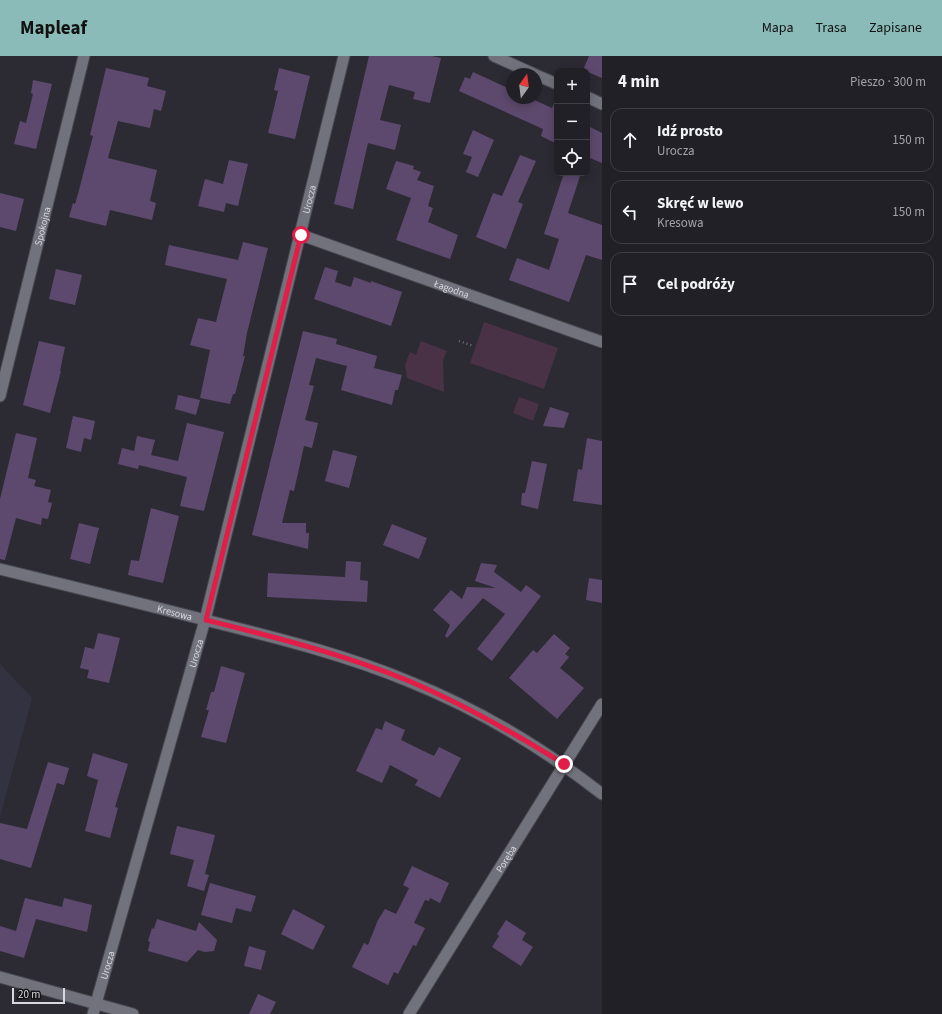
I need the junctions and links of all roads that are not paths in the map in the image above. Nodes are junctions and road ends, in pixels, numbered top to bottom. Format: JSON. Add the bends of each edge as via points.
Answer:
{"nodes":[{"id":1,"x":84,"y":56,"type":"edge"},
{"id":2,"x":344,"y":56,"type":"edge"},
{"id":3,"x":494,"y":56,"type":"edge"},
{"id":4,"x":521,"y":68,"type":"edge"},
{"id":5,"x":542,"y":77,"type":"edge"},
{"id":6,"x":554,"y":83,"type":"edge"},
{"id":7,"x":590,"y":99,"type":"edge"},
{"id":8,"x":602,"y":104,"type":"edge"},
{"id":9,"x":301,"y":235,"type":"junction"},
{"id":10,"x":602,"y":342,"type":"edge"},
{"id":11,"x":0,"y":396,"type":"edge"},
{"id":12,"x":0,"y":569,"type":"edge"},
{"id":13,"x":206,"y":620,"type":"junction"},
{"id":14,"x":602,"y":704,"type":"edge"},
{"id":15,"x":564,"y":764,"type":"junction"},
{"id":16,"x":602,"y":794,"type":"edge"},
{"id":17,"x":0,"y":977,"type":"edge"},
{"id":18,"x":96,"y":1003,"type":"junction"},
{"id":19,"x":93,"y":1014,"type":"edge"},
{"id":20,"x":133,"y":1014,"type":"edge"},
{"id":21,"x":409,"y":1014,"type":"edge"}],
"edges":[{"from":1,"to":11,"type":"street","name":"Spokojna"},
{"from":2,"to":9,"type":"street","name":"Urocza"},
{"from":3,"to":4,"type":"street"},
{"from":5,"to":6,"type":"street"},
{"from":7,"to":8,"type":"street"},
{"from":9,"to":10,"type":"street","name":"Łagodna"},
{"from":9,"to":13,"type":"street","name":"Urocza"},
{"from":12,"to":13,"type":"street","name":"Kresowa"},
{"from":13,"to":15,"type":"street","name":"Kresowa","via":[[309,646],[408,681],[484,717]]},
{"from":13,"to":18,"type":"street","name":"Urocza"},
{"from":14,"to":15,"type":"street","name":"Poręba"},
{"from":15,"to":16,"type":"street","name":"Kresowa"},
{"from":15,"to":21,"type":"street","name":"Poręba"},
{"from":17,"to":18,"type":"street"},
{"from":18,"to":19,"type":"street","name":"Urocza"},
{"from":18,"to":20,"type":"street"}]}
